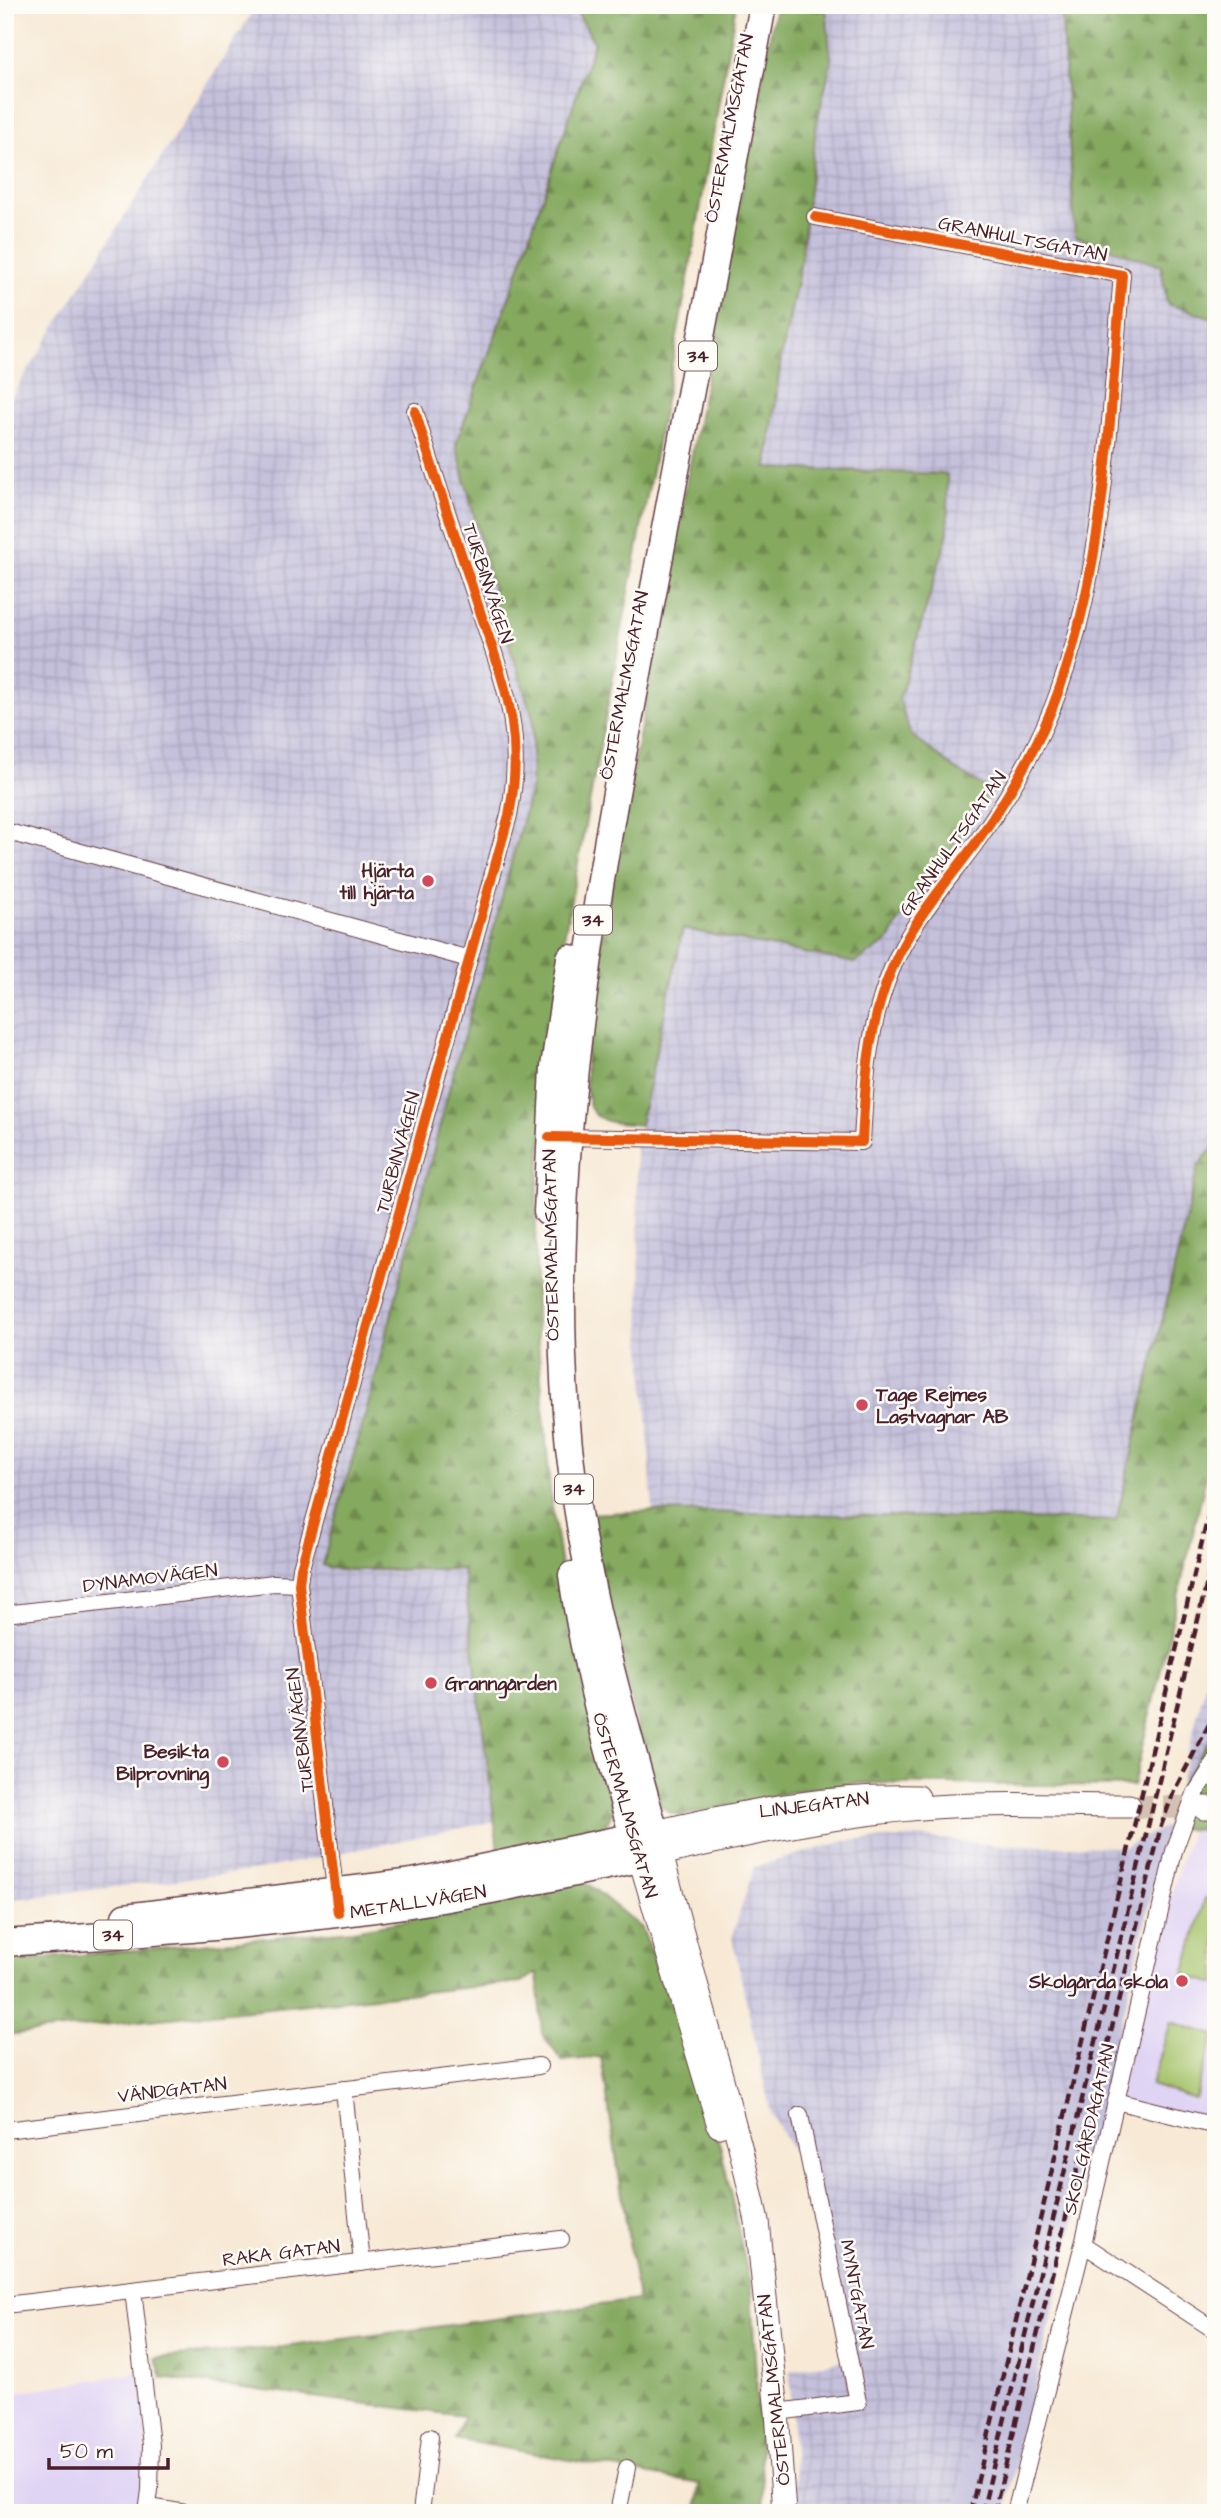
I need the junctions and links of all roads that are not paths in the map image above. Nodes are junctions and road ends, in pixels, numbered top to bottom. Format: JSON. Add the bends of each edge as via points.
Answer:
{"nodes":[{"id":1,"x":751,"y":5,"type":"edge"},
{"id":2,"x":763,"y":5,"type":"edge"},
{"id":3,"x":815,"y":217,"type":"dead end"},
{"id":4,"x":415,"y":411,"type":"dead end"},
{"id":5,"x":5,"y":831,"type":"edge"},
{"id":6,"x":469,"y":959,"type":"junction"},
{"id":7,"x":559,"y":1137,"type":"junction"},
{"id":8,"x":299,"y":1584,"type":"junction"},
{"id":9,"x":5,"y":1614,"type":"edge"},
{"id":10,"x":1216,"y":1761,"type":"edge"},
{"id":11,"x":1129,"y":1806,"type":"tunnel mouth"},
{"id":12,"x":648,"y":1845,"type":"junction"},
{"id":13,"x":337,"y":1903,"type":"junction"},
{"id":14,"x":5,"y":1937,"type":"edge"},
{"id":15,"x":5,"y":1943,"type":"edge"},
{"id":16,"x":539,"y":2066,"type":"dead end"},
{"id":17,"x":344,"y":2090,"type":"junction"},
{"id":18,"x":1116,"y":2101,"type":"junction"},
{"id":19,"x":800,"y":2115,"type":"dead end"},
{"id":20,"x":1216,"y":2126,"type":"edge"},
{"id":21,"x":5,"y":2130,"type":"edge"},
{"id":22,"x":561,"y":2239,"type":"dead end"},
{"id":23,"x":1083,"y":2244,"type":"junction"},
{"id":24,"x":362,"y":2263,"type":"junction"},
{"id":25,"x":133,"y":2290,"type":"junction"},
{"id":26,"x":5,"y":2305,"type":"edge"},
{"id":27,"x":1216,"y":2331,"type":"edge"},
{"id":28,"x":777,"y":2412,"type":"junction"},
{"id":29,"x":430,"y":2437,"type":"dead end"},
{"id":30,"x":627,"y":2468,"type":"dead end"},
{"id":31,"x":148,"y":2510,"type":"edge"},
{"id":32,"x":183,"y":2513,"type":"edge"},
{"id":33,"x":421,"y":2513,"type":"edge"},
{"id":34,"x":618,"y":2513,"type":"edge"},
{"id":35,"x":784,"y":2513,"type":"edge"},
{"id":36,"x":1015,"y":2513,"type":"edge"}],
"edges":[{"from":1,"to":7,"type":"main road","name":"ÖSTERMALMSGATAN","number":"34","via":[[561,1007]]},
{"from":2,"to":7,"type":"main road","name":"ÖSTERMALMSGATAN","number":"34","via":[[598,893]]},
{"from":3,"to":7,"type":"street","name":"GRANHULTSGATAN","via":[[1122,275],[1100,509],[1074,644],[1052,709],[1020,775],[915,925],[891,969],[870,1042],[862,1142]]},
{"from":4,"to":6,"type":"street","name":"TURBINVÄGEN","via":[[506,687],[516,740],[509,815]]},
{"from":5,"to":6,"type":"street"},
{"from":6,"to":8,"type":"street","name":"TURBINVÄGEN"},
{"from":7,"to":12,"type":"main road","name":"ÖSTERMALMSGATAN","number":"34","via":[[562,1343],[575,1498]]},
{"from":8,"to":9,"type":"street","name":"DYNAMOVÄGEN","via":[[274,1583]]},
{"from":8,"to":13,"type":"street","name":"TURBINVÄGEN"},
{"from":10,"to":18,"type":"street","name":"SKOLGÅRDAGATAN","via":[[1195,1794],[1174,1852]]},
{"from":11,"to":12,"type":"main road","name":"LINJEGATAN","via":[[974,1805],[822,1820]]},
{"from":12,"to":13,"type":"main road","name":"METALLVÄGEN","number":"34","via":[[466,1894]]},
{"from":12,"to":28,"type":"main road","name":"ÖSTERMALMSGATAN","via":[[751,2194]]},
{"from":13,"to":14,"type":"main road","name":"METALLVÄGEN","number":"34","via":[[122,1918]]},
{"from":13,"to":15,"type":"main road","name":"METALLVÄGEN","number":"34","via":[[208,1927]]},
{"from":16,"to":17,"type":"street","name":"VÄNDGATAN"},
{"from":17,"to":21,"type":"street","name":"VÄNDGATAN"},
{"from":17,"to":24,"type":"street"},
{"from":18,"to":20,"type":"street"},
{"from":18,"to":23,"type":"street","name":"SKOLGÅRDAGATAN"},
{"from":19,"to":28,"type":"street","name":"MYNTGATAN","via":[[858,2402]]},
{"from":22,"to":24,"type":"street","name":"RAKA GATAN"},
{"from":23,"to":27,"type":"street"},
{"from":23,"to":36,"type":"street","name":"SKOLGÅRDAGATAN"},
{"from":24,"to":25,"type":"street","name":"RAKA GATAN"},
{"from":25,"to":26,"type":"street","name":"RAKA GATAN"},
{"from":25,"to":31,"type":"street","via":[[151,2445]]},
{"from":28,"to":35,"type":"main road","name":"ÖSTERMALMSGATAN"},
{"from":29,"to":33,"type":"street"},
{"from":30,"to":34,"type":"street"},
{"from":31,"to":32,"type":"street"}]}
